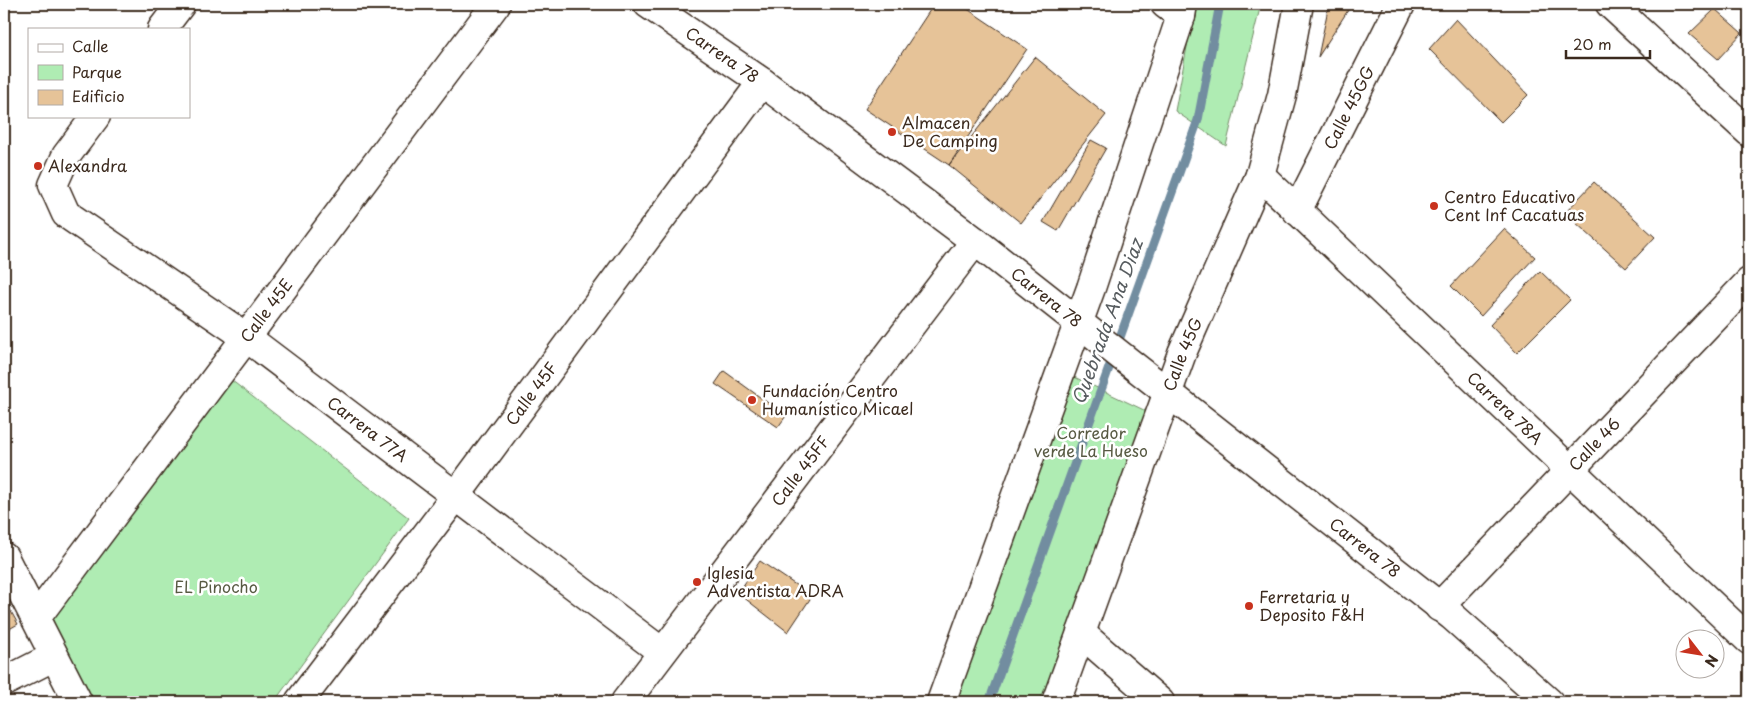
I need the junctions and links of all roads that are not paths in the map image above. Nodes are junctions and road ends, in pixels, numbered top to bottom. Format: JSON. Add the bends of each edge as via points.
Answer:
{"nodes":[{"id":1,"x":181,"y":4,"type":"edge"},
{"id":2,"x":496,"y":4,"type":"edge"},
{"id":3,"x":648,"y":4,"type":"edge"},
{"id":4,"x":1300,"y":4,"type":"edge"},
{"id":5,"x":1401,"y":4,"type":"edge"},
{"id":6,"x":1610,"y":4,"type":"edge"},
{"id":7,"x":1176,"y":8,"type":"edge"},
{"id":8,"x":163,"y":28,"type":"edge"},
{"id":9,"x":762,"y":82,"type":"junction"},
{"id":10,"x":94,"y":118,"type":"edge"},
{"id":11,"x":1749,"y":132,"type":"edge"},
{"id":12,"x":1260,"y":174,"type":"junction"},
{"id":13,"x":1297,"y":211,"type":"junction"},
{"id":14,"x":975,"y":240,"type":"junction"},
{"id":15,"x":1749,"y":282,"type":"edge"},
{"id":16,"x":1091,"y":288,"type":"junction"},
{"id":17,"x":1079,"y":322,"type":"junction"},
{"id":18,"x":1104,"y":335,"type":"junction"},
{"id":19,"x":246,"y":337,"type":"junction"},
{"id":20,"x":1182,"y":353,"type":"junction"},
{"id":21,"x":1143,"y":364,"type":"junction"},
{"id":22,"x":1168,"y":392,"type":"junction"},
{"id":23,"x":1570,"y":469,"type":"junction"},
{"id":24,"x":455,"y":497,"type":"junction"},
{"id":25,"x":4,"y":557,"type":"edge"},
{"id":26,"x":1440,"y":607,"type":"junction"},
{"id":27,"x":36,"y":618,"type":"junction"},
{"id":28,"x":1081,"y":633,"type":"junction"},
{"id":29,"x":1749,"y":640,"type":"edge"},
{"id":30,"x":662,"y":652,"type":"junction"},
{"id":31,"x":53,"y":657,"type":"junction"},
{"id":32,"x":4,"y":682,"type":"edge"},
{"id":33,"x":78,"y":702,"type":"edge"},
{"id":34,"x":299,"y":702,"type":"edge"},
{"id":35,"x":625,"y":702,"type":"edge"},
{"id":36,"x":941,"y":702,"type":"edge"},
{"id":37,"x":1056,"y":702,"type":"edge"},
{"id":38,"x":1160,"y":702,"type":"edge"},
{"id":39,"x":1549,"y":702,"type":"edge"}],
"edges":[{"from":1,"to":8,"type":"street"},
{"from":2,"to":19,"type":"street","name":"Calle 45E"},
{"from":3,"to":9,"type":"street","name":"Carrera 78"},
{"from":4,"to":12,"type":"street","name":"Calle 45G","via":[[1282,95]]},
{"from":5,"to":13,"type":"street","name":"Calle 45GG"},
{"from":6,"to":11,"type":"street"},
{"from":7,"to":16,"type":"street"},
{"from":9,"to":14,"type":"street","name":"Carrera 78"},
{"from":9,"to":24,"type":"street","name":"Calle 45F"},
{"from":10,"to":19,"type":"street","name":"Carrera 77A","via":[[66,156],[53,185],[66,214]]},
{"from":12,"to":13,"type":"street","name":"Carrera 78A"},
{"from":12,"to":20,"type":"street","name":"Calle 45G"},
{"from":13,"to":23,"type":"street","name":"Carrera 78A"},
{"from":14,"to":17,"type":"street","name":"Carrera 78"},
{"from":14,"to":30,"type":"street","name":"Calle 45FF"},
{"from":15,"to":23,"type":"street","name":"Calle 46"},
{"from":16,"to":17,"type":"street"},
{"from":16,"to":18,"type":"street","via":[[1093,312]]},
{"from":17,"to":18,"type":"street","name":"Carrera 78"},
{"from":17,"to":36,"type":"street"},
{"from":18,"to":21,"type":"street","name":"Carrera 78"},
{"from":19,"to":24,"type":"street","name":"Carrera 77A"},
{"from":19,"to":27,"type":"street","name":"Calle 45E"},
{"from":20,"to":21,"type":"street","via":[[1173,359],[1161,362],[1150,359]]},
{"from":20,"to":22,"type":"street","name":"Calle 45G"},
{"from":21,"to":22,"type":"street","name":"Carrera 78"},
{"from":22,"to":26,"type":"street","name":"Carrera 78"},
{"from":22,"to":28,"type":"street","name":"Calle 45G"},
{"from":23,"to":26,"type":"street","name":"Calle 46"},
{"from":23,"to":29,"type":"street","name":"Carrera 78A"},
{"from":24,"to":30,"type":"street","name":"Carrera 77A"},
{"from":24,"to":34,"type":"street","name":"Calle 45F"},
{"from":25,"to":27,"type":"street"},
{"from":26,"to":39,"type":"street","name":"Carrera 78"},
{"from":27,"to":31,"type":"street"},
{"from":28,"to":37,"type":"street","name":"Calle 45G"},
{"from":28,"to":38,"type":"street"},
{"from":30,"to":35,"type":"street","name":"Calle 45FF"},
{"from":31,"to":32,"type":"street"},
{"from":31,"to":33,"type":"street"}]}
